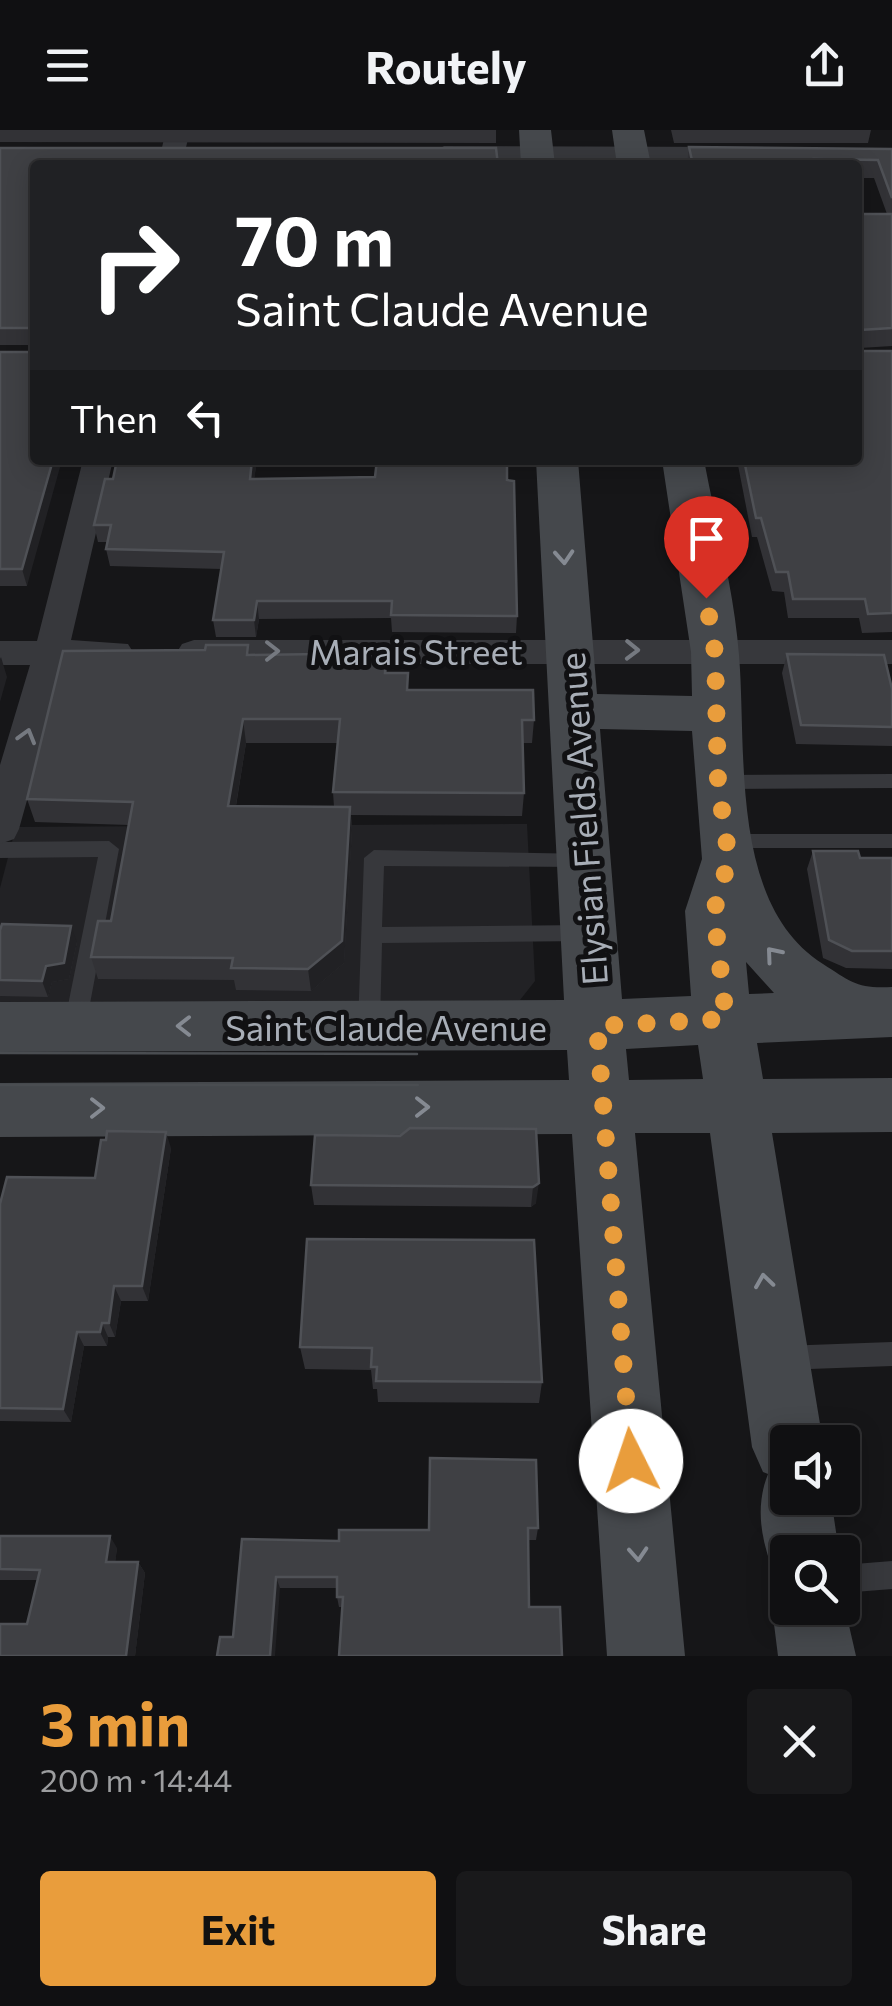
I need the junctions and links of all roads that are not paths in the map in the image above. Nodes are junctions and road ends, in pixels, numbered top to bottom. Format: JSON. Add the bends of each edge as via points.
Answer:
{"nodes":[{"id":1,"x":536,"y":149,"type":"edge"},
{"id":2,"x":631,"y":149,"type":"edge"},
{"id":3,"x":424,"y":153,"type":"edge"},
{"id":4,"x":760,"y":154,"type":"edge"},
{"id":5,"x":97,"y":465,"type":"edge"},
{"id":6,"x":557,"y":465,"type":"edge"},
{"id":7,"x":684,"y":465,"type":"edge"},
{"id":8,"x":571,"y":649,"type":"junction"},
{"id":9,"x":0,"y":652,"type":"edge"},
{"id":10,"x":715,"y":652,"type":"junction"},
{"id":11,"x":892,"y":652,"type":"edge"},
{"id":12,"x":51,"y":653,"type":"junction"},
{"id":13,"x":576,"y":711,"type":"junction"},
{"id":14,"x":719,"y":714,"type":"junction"},
{"id":15,"x":892,"y":781,"type":"edge"},
{"id":16,"x":718,"y":782,"type":"junction"},
{"id":17,"x":0,"y":830,"type":"edge"},
{"id":18,"x":892,"y":840,"type":"edge"},
{"id":19,"x":0,"y":850,"type":"edge"},
{"id":20,"x":728,"y":850,"type":"junction"},
{"id":21,"x":585,"y":859,"type":"junction"},
{"id":22,"x":590,"y":934,"type":"junction"},
{"id":23,"x":370,"y":935,"type":"junction"},
{"id":24,"x":871,"y":1012,"type":"edge"},
{"id":25,"x":726,"y":1019,"type":"junction"},
{"id":26,"x":369,"y":1025,"type":"junction"},
{"id":27,"x":75,"y":1026,"type":"junction"},
{"id":28,"x":597,"y":1026,"type":"junction"},
{"id":29,"x":0,"y":1028,"type":"edge"},
{"id":30,"x":892,"y":1105,"type":"edge"},
{"id":31,"x":603,"y":1108,"type":"junction"},
{"id":32,"x":740,"y":1108,"type":"junction"},
{"id":33,"x":0,"y":1110,"type":"edge"},
{"id":34,"x":892,"y":1354,"type":"edge"},
{"id":35,"x":775,"y":1358,"type":"junction"},
{"id":36,"x":785,"y":1425,"type":"edge"},
{"id":37,"x":892,"y":1575,"type":"edge"},
{"id":38,"x":860,"y":1577,"type":"edge"},
{"id":39,"x":812,"y":1625,"type":"edge"},
{"id":40,"x":646,"y":1656,"type":"edge"},
{"id":41,"x":817,"y":1656,"type":"edge"}],
"edges":[{"from":1,"to":2,"type":"street"},
{"from":1,"to":3,"type":"street"},
{"from":2,"to":4,"type":"street"},
{"from":5,"to":12,"type":"street"},
{"from":6,"to":8,"type":"main road","name":"Elysian Fields Avenue","one_way":true},
{"from":7,"to":10,"type":"main road"},
{"from":8,"to":10,"type":"street","name":"Marais Street","one_way":true},
{"from":12,"to":8,"type":"street","name":"Marais Street","one_way":true},
{"from":8,"to":13,"type":"main road","name":"Elysian Fields Avenue"},
{"from":9,"to":12,"type":"street","name":"Marais Street"},
{"from":10,"to":11,"type":"street","name":"Marais Street"},
{"from":10,"to":14,"type":"main road"},
{"from":17,"to":12,"type":"street","one_way":true},
{"from":13,"to":14,"type":"main road"},
{"from":13,"to":21,"type":"main road","name":"Elysian Fields Avenue"},
{"from":14,"to":16,"type":"main road"},
{"from":15,"to":16,"type":"lane"},
{"from":16,"to":20,"type":"main road"},
{"from":18,"to":20,"type":"lane"},
{"from":19,"to":27,"type":"lane","via":[[109,849]]},
{"from":24,"to":20,"type":"main road","one_way":true,"via":[[787,971],[748,925]]},
{"from":20,"to":25,"type":"main road","via":[[714,911]]},
{"from":21,"to":22,"type":"main road","name":"Elysian Fields Avenue"},
{"from":21,"to":23,"type":"lane","via":[[374,858]]},
{"from":22,"to":23,"type":"lane"},
{"from":22,"to":28,"type":"main road","name":"Elysian Fields Avenue"},
{"from":23,"to":26,"type":"lane"},
{"from":24,"to":25,"type":"main road","name":"Saint Claude Avenue"},
{"from":25,"to":28,"type":"main road","name":"Saint Claude Avenue"},
{"from":25,"to":32,"type":"main road"},
{"from":26,"to":27,"type":"main road","name":"Saint Claude Avenue","one_way":true},
{"from":26,"to":28,"type":"main road","name":"Saint Claude Avenue"},
{"from":27,"to":29,"type":"main road","name":"Saint Claude Avenue"},
{"from":28,"to":31,"type":"main road","name":"Elysian Fields Avenue"},
{"from":30,"to":32,"type":"main road"},
{"from":31,"to":32,"type":"main road"},
{"from":33,"to":31,"type":"main road","one_way":true},
{"from":31,"to":40,"type":"main road","name":"Elysian Fields Avenue","one_way":true},
{"from":35,"to":32,"type":"main road","one_way":true},
{"from":34,"to":35,"type":"lane"},
{"from":35,"to":36,"type":"main road"},
{"from":37,"to":38,"type":"lane"},
{"from":39,"to":41,"type":"main road"}]}
